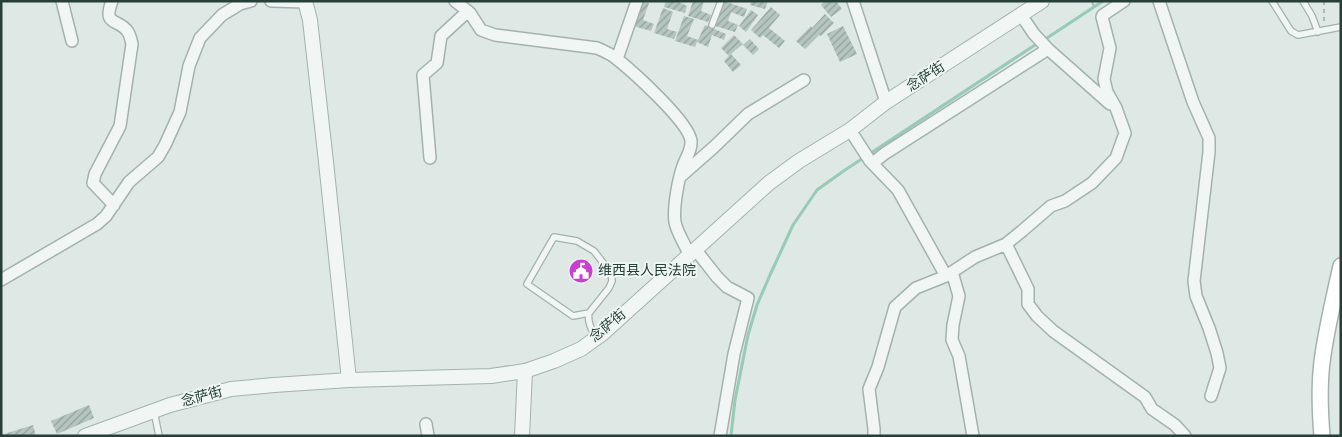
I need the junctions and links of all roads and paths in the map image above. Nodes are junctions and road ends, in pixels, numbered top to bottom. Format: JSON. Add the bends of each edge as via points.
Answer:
{"nodes":[{"id":1,"x":62,"y":1,"type":"edge"},
{"id":2,"x":112,"y":1,"type":"edge"},
{"id":3,"x":251,"y":1,"type":"edge"},
{"id":4,"x":270,"y":1,"type":"edge"},
{"id":5,"x":454,"y":1,"type":"edge"},
{"id":6,"x":637,"y":1,"type":"edge"},
{"id":7,"x":720,"y":1,"type":"edge"},
{"id":8,"x":853,"y":1,"type":"edge"},
{"id":9,"x":1042,"y":1,"type":"edge"},
{"id":10,"x":1124,"y":1,"type":"edge"},
{"id":11,"x":1159,"y":1,"type":"edge"},
{"id":12,"x":1272,"y":1,"type":"edge"},
{"id":13,"x":1303,"y":1,"type":"edge"},
{"id":14,"x":1324,"y":1,"type":"edge"},
{"id":15,"x":306,"y":2,"type":"edge"},
{"id":16,"x":468,"y":11,"type":"junction"},
{"id":17,"x":1021,"y":15,"type":"junction"},
{"id":18,"x":712,"y":25,"type":"dead end"},
{"id":19,"x":1341,"y":27,"type":"edge"},
{"id":20,"x":1321,"y":31,"type":"junction"},
{"id":21,"x":72,"y":41,"type":"dead end"},
{"id":22,"x":1046,"y":47,"type":"junction"},
{"id":23,"x":617,"y":59,"type":"junction"},
{"id":24,"x":804,"y":80,"type":"dead end"},
{"id":25,"x":886,"y":102,"type":"junction"},
{"id":26,"x":1116,"y":108,"type":"junction"},
{"id":27,"x":850,"y":130,"type":"junction"},
{"id":28,"x":430,"y":158,"type":"dead end"},
{"id":29,"x":869,"y":158,"type":"junction"},
{"id":30,"x":681,"y":176,"type":"junction"},
{"id":31,"x":114,"y":205,"type":"junction"},
{"id":32,"x":1006,"y":244,"type":"junction"},
{"id":33,"x":692,"y":252,"type":"junction"},
{"id":34,"x":1341,"y":266,"type":"edge"},
{"id":35,"x":949,"y":274,"type":"junction"},
{"id":36,"x":1,"y":280,"type":"edge"},
{"id":37,"x":589,"y":313,"type":"junction"},
{"id":38,"x":596,"y":338,"type":"junction"},
{"id":39,"x":525,"y":371,"type":"junction"},
{"id":40,"x":349,"y":380,"type":"junction"},
{"id":41,"x":1211,"y":396,"type":"dead end"},
{"id":42,"x":154,"y":411,"type":"junction"},
{"id":43,"x":426,"y":424,"type":"dead end"},
{"id":44,"x":104,"y":432,"type":"edge"},
{"id":45,"x":85,"y":436,"type":"edge"},
{"id":46,"x":159,"y":436,"type":"edge"},
{"id":47,"x":428,"y":436,"type":"edge"},
{"id":48,"x":522,"y":436,"type":"edge"},
{"id":49,"x":720,"y":436,"type":"edge"},
{"id":50,"x":874,"y":436,"type":"edge"},
{"id":51,"x":973,"y":436,"type":"edge"},
{"id":52,"x":1185,"y":436,"type":"edge"},
{"id":53,"x":1322,"y":436,"type":"edge"}],
"edges":[{"from":1,"to":21,"type":"street"},
{"from":2,"to":31,"type":"street","via":[[108,13],[110,19],[129,32],[132,44],[120,126],[92,183]]},
{"from":3,"to":31,"type":"street","via":[[222,15],[200,38],[188,66],[180,112],[165,145],[158,157],[129,182]]},
{"from":4,"to":15,"type":"street"},
{"from":5,"to":16,"type":"street"},
{"from":6,"to":23,"type":"street"},
{"from":7,"to":18,"type":"lane"},
{"from":8,"to":25,"type":"street"},
{"from":9,"to":17,"type":"street","name":"念萨街"},
{"from":10,"to":26,"type":"street","via":[[1102,18],[1110,48],[1104,79]]},
{"from":11,"to":41,"type":"street","via":[[1208,138],[1194,281],[1220,368]]},
{"from":12,"to":20,"type":"lane","via":[[1291,31],[1298,35]]},
{"from":13,"to":20,"type":"lane"},
{"from":14,"to":20,"type":"path"},
{"from":15,"to":40,"type":"street"},
{"from":16,"to":23,"type":"street","via":[[481,30],[495,35],[597,48]]},
{"from":16,"to":28,"type":"street","via":[[441,36],[438,63],[423,74]]},
{"from":17,"to":22,"type":"street"},
{"from":17,"to":25,"type":"street","name":"念萨街"},
{"from":19,"to":20,"type":"lane"},
{"from":22,"to":26,"type":"street"},
{"from":22,"to":29,"type":"street","via":[[884,154]]},
{"from":23,"to":30,"type":"street","via":[[657,95],[688,132],[691,142]]},
{"from":24,"to":30,"type":"street","via":[[748,114]]},
{"from":25,"to":27,"type":"street","name":"念萨街"},
{"from":26,"to":32,"type":"street","via":[[1125,133],[1116,158],[1092,183],[1051,206]]},
{"from":27,"to":29,"type":"street"},
{"from":27,"to":33,"type":"street","name":"念萨街","via":[[769,183]]},
{"from":29,"to":35,"type":"street","via":[[898,190]]},
{"from":30,"to":33,"type":"street","via":[[675,224]]},
{"from":31,"to":36,"type":"street","via":[[97,224]]},
{"from":32,"to":35,"type":"street","via":[[975,257]]},
{"from":32,"to":52,"type":"street","via":[[1028,289],[1028,304],[1037,316],[1145,397],[1152,409]]},
{"from":33,"to":38,"type":"street","name":"念萨街"},
{"from":33,"to":49,"type":"street","via":[[727,286],[748,298],[734,354]]},
{"from":34,"to":53,"type":"main road","via":[[1322,363]]},
{"from":35,"to":50,"type":"street","via":[[916,288],[895,307],[869,389]]},
{"from":35,"to":51,"type":"street","via":[[959,296],[952,340],[959,356]]},
{"from":37,"to":37,"type":"lane","via":[[573,316],[527,284],[554,237],[577,241],[594,251],[611,273],[609,288]]},
{"from":37,"to":38,"type":"lane"},
{"from":38,"to":39,"type":"street","name":"念萨街","via":[[581,349]]},
{"from":39,"to":40,"type":"street","name":"念萨街","via":[[491,376]]},
{"from":39,"to":48,"type":"street"},
{"from":40,"to":42,"type":"street","name":"念萨街","via":[[231,389]]},
{"from":42,"to":44,"type":"street","name":"念萨街"},
{"from":42,"to":46,"type":"lane"},
{"from":43,"to":47,"type":"street"},
{"from":44,"to":45,"type":"street","name":"念萨街"}]}
